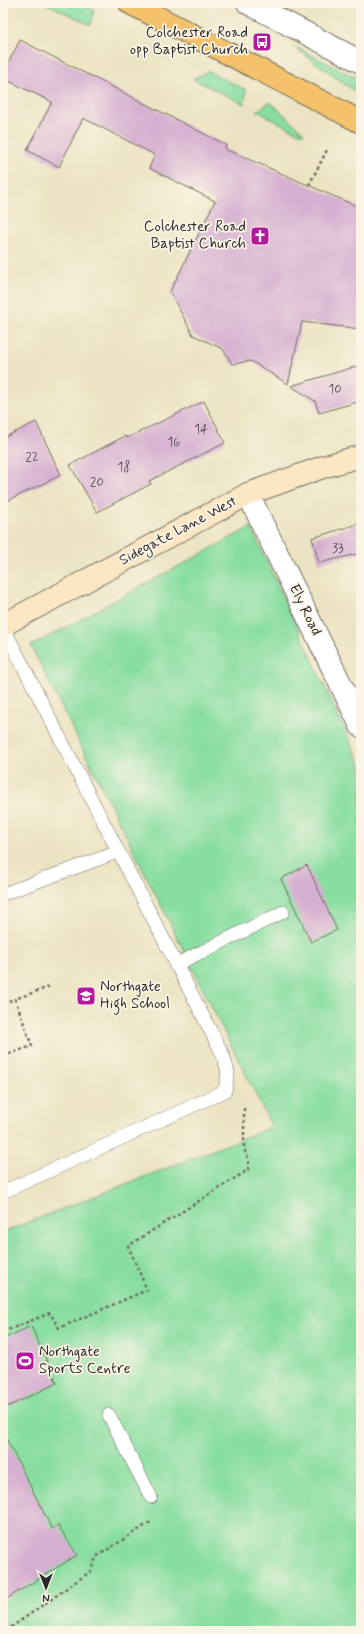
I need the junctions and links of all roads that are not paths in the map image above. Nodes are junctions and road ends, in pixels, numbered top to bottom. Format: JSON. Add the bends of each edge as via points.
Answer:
{"nodes":[{"id":1,"x":130,"y":3,"type":"edge"},
{"id":2,"x":248,"y":3,"type":"edge"},
{"id":3,"x":361,"y":62,"type":"edge"},
{"id":4,"x":361,"y":122,"type":"edge"},
{"id":5,"x":361,"y":456,"type":"edge"},
{"id":6,"x":248,"y":494,"type":"junction"},
{"id":7,"x":3,"y":626,"type":"edge"},
{"id":8,"x":361,"y":726,"type":"edge"},
{"id":9,"x":118,"y":852,"type":"junction"},
{"id":10,"x":3,"y":894,"type":"edge"},
{"id":11,"x":283,"y":912,"type":"dead end"},
{"id":12,"x":175,"y":964,"type":"junction"},
{"id":13,"x":3,"y":1192,"type":"edge"},
{"id":14,"x":109,"y":1415,"type":"dead end"},
{"id":15,"x":151,"y":1497,"type":"road end"}],
"edges":[{"from":1,"to":4,"type":"main road"},
{"from":2,"to":3,"type":"street"},
{"from":5,"to":6,"type":"street","name":"Sidegate Lane West"},
{"from":6,"to":7,"type":"street","name":"Sidegate Lane West"},
{"from":6,"to":8,"type":"street","name":"Ely Road"},
{"from":7,"to":9,"type":"lane"},
{"from":9,"to":10,"type":"lane"},
{"from":9,"to":12,"type":"lane"},
{"from":11,"to":12,"type":"lane"},
{"from":12,"to":13,"type":"lane","via":[[223,1056],[228,1072],[226,1091]]},
{"from":14,"to":15,"type":"lane"}]}
